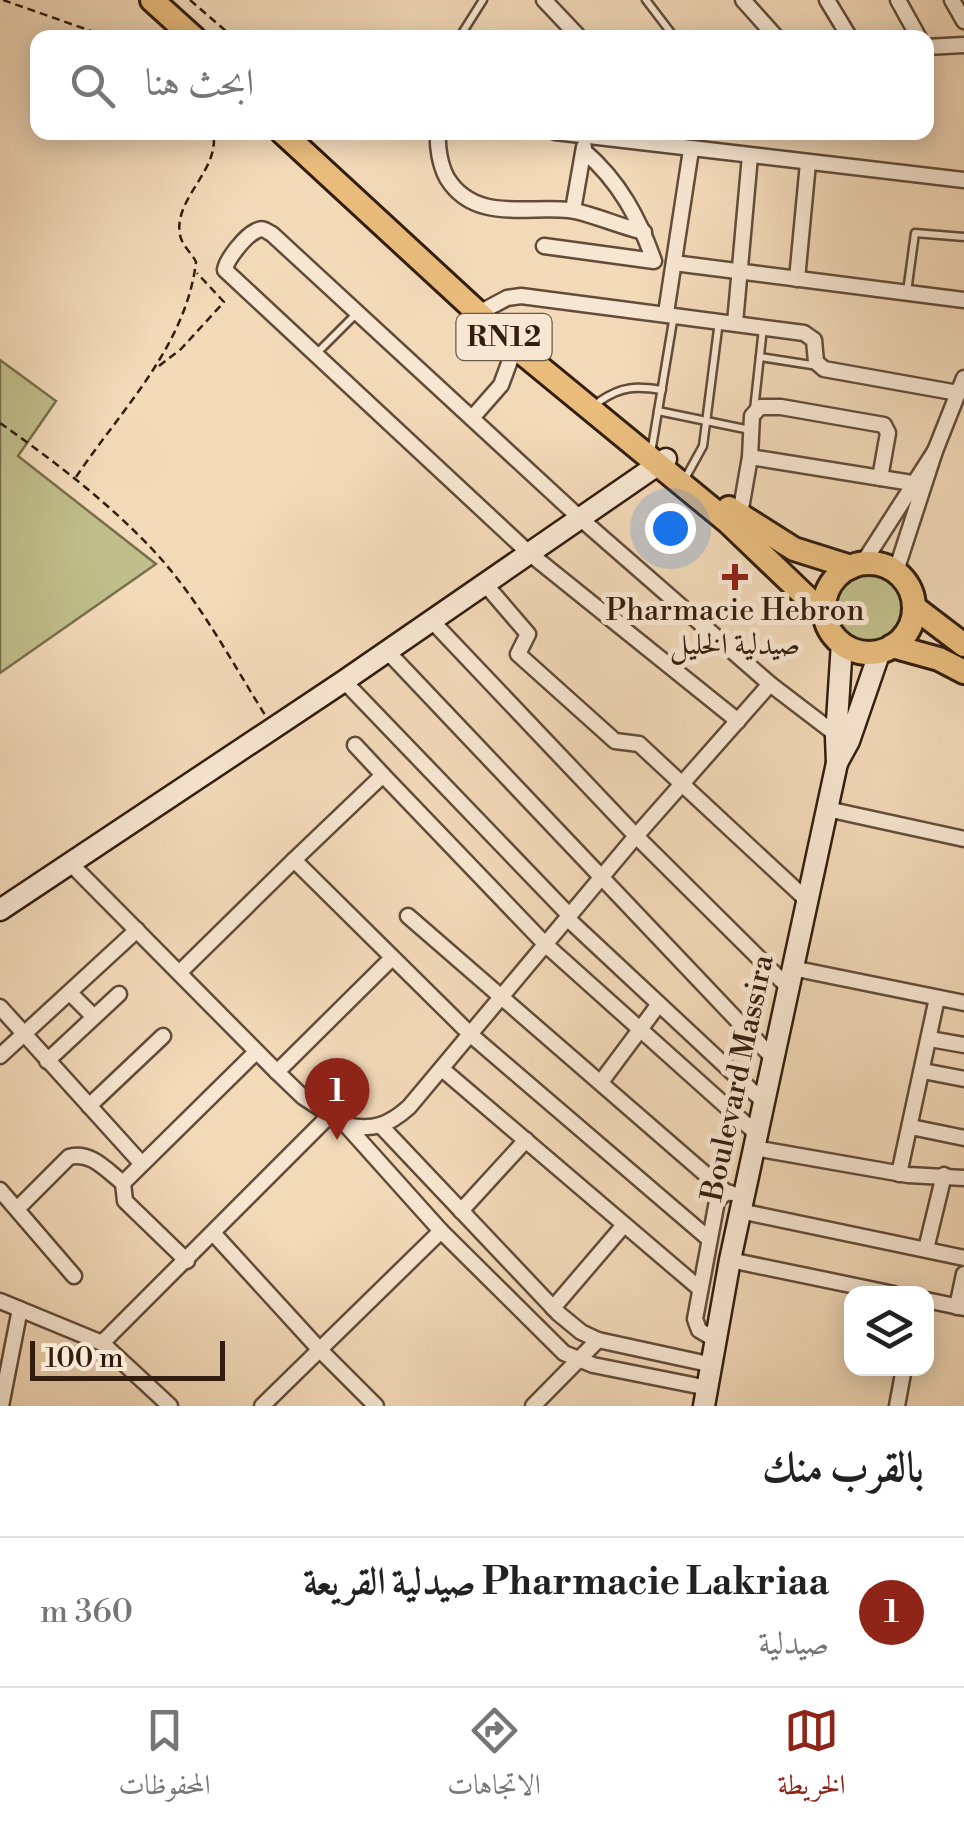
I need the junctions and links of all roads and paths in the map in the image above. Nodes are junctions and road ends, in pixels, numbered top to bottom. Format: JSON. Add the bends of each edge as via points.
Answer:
{"nodes":[{"id":1,"x":3,"y":0,"type":"edge"},
{"id":2,"x":134,"y":0,"type":"edge"},
{"id":3,"x":152,"y":0,"type":"edge"},
{"id":4,"x":190,"y":0,"type":"edge"},
{"id":5,"x":483,"y":0,"type":"edge"},
{"id":6,"x":544,"y":0,"type":"edge"},
{"id":7,"x":646,"y":0,"type":"edge"},
{"id":8,"x":744,"y":0,"type":"edge"},
{"id":9,"x":827,"y":0,"type":"edge"},
{"id":10,"x":898,"y":0,"type":"edge"},
{"id":11,"x":952,"y":0,"type":"edge"},
{"id":12,"x":964,"y":21,"type":"edge"},
{"id":13,"x":89,"y":30,"type":"edge"},
{"id":14,"x":166,"y":30,"type":"edge"},
{"id":15,"x":185,"y":30,"type":"edge"},
{"id":16,"x":225,"y":30,"type":"edge"},
{"id":17,"x":464,"y":30,"type":"edge"},
{"id":18,"x":572,"y":30,"type":"edge"},
{"id":19,"x":669,"y":30,"type":"edge"},
{"id":20,"x":770,"y":30,"type":"edge"},
{"id":21,"x":845,"y":30,"type":"edge"},
{"id":22,"x":915,"y":30,"type":"edge"},
{"id":23,"x":964,"y":45,"type":"edge"},
{"id":24,"x":934,"y":47,"type":"edge"},
{"id":25,"x":214,"y":140,"type":"edge"},
{"id":26,"x":291,"y":140,"type":"edge"},
{"id":27,"x":309,"y":140,"type":"edge"},
{"id":28,"x":439,"y":140,"type":"edge"},
{"id":29,"x":585,"y":140,"type":"edge"},
{"id":30,"x":691,"y":150,"type":"junction"},
{"id":31,"x":750,"y":156,"type":"junction"},
{"id":32,"x":808,"y":163,"type":"junction"},
{"id":33,"x":964,"y":180,"type":"edge"},
{"id":34,"x":573,"y":210,"type":"junction"},
{"id":35,"x":644,"y":232,"type":"junction"},
{"id":36,"x":964,"y":237,"type":"edge"},
{"id":37,"x":544,"y":246,"type":"dead end"},
{"id":38,"x":654,"y":261,"type":"junction"},
{"id":39,"x":674,"y":263,"type":"junction"},
{"id":40,"x":195,"y":271,"type":"junction"},
{"id":41,"x":740,"y":272,"type":"junction"},
{"id":42,"x":797,"y":279,"type":"junction"},
{"id":43,"x":907,"y":293,"type":"junction"},
{"id":44,"x":964,"y":300,"type":"edge"},
{"id":45,"x":485,"y":310,"type":"junction"},
{"id":46,"x":358,"y":313,"type":"junction"},
{"id":47,"x":670,"y":313,"type":"junction"},
{"id":48,"x":727,"y":322,"type":"junction"},
{"id":49,"x":764,"y":327,"type":"junction"},
{"id":50,"x":515,"y":347,"type":"junction"},
{"id":51,"x":316,"y":354,"type":"junction"},
{"id":52,"x":760,"y":357,"type":"junction"},
{"id":53,"x":819,"y":366,"type":"junction"},
{"id":54,"x":158,"y":367,"type":"junction"},
{"id":55,"x":961,"y":385,"type":"edge"},
{"id":56,"x":662,"y":390,"type":"junction"},
{"id":57,"x":600,"y":401,"type":"junction"},
{"id":58,"x":658,"y":411,"type":"junction"},
{"id":59,"x":754,"y":411,"type":"junction"},
{"id":60,"x":958,"y":411,"type":"edge"},
{"id":61,"x":472,"y":418,"type":"junction"},
{"id":62,"x":705,"y":422,"type":"junction"},
{"id":63,"x":0,"y":423,"type":"edge"},
{"id":64,"x":751,"y":430,"type":"junction"},
{"id":65,"x":658,"y":457,"type":"junction"},
{"id":66,"x":750,"y":457,"type":"junction"},
{"id":67,"x":687,"y":475,"type":"junction"},
{"id":68,"x":75,"y":478,"type":"junction"},
{"id":69,"x":880,"y":478,"type":"junction"},
{"id":70,"x":919,"y":484,"type":"junction"},
{"id":71,"x":581,"y":519,"type":"junction"},
{"id":72,"x":738,"y":523,"type":"junction"},
{"id":73,"x":529,"y":554,"type":"junction"},
{"id":74,"x":856,"y":565,"type":"junction"},
{"id":75,"x":896,"y":571,"type":"junction"},
{"id":76,"x":485,"y":584,"type":"junction"},
{"id":77,"x":914,"y":607,"type":"junction"},
{"id":78,"x":825,"y":616,"type":"junction"},
{"id":79,"x":432,"y":620,"type":"junction"},
{"id":80,"x":842,"y":643,"type":"junction"},
{"id":81,"x":964,"y":644,"type":"edge"},
{"id":82,"x":886,"y":649,"type":"junction"},
{"id":83,"x":387,"y":651,"type":"junction"},
{"id":84,"x":964,"y":672,"type":"edge"},
{"id":85,"x":344,"y":681,"type":"junction"},
{"id":86,"x":770,"y":684,"type":"junction"},
{"id":87,"x":738,"y":721,"type":"junction"},
{"id":88,"x":272,"y":727,"type":"junction"},
{"id":89,"x":842,"y":739,"type":"junction"},
{"id":90,"x":355,"y":745,"type":"dead end"},
{"id":91,"x":383,"y":775,"type":"junction"},
{"id":92,"x":680,"y":784,"type":"junction"},
{"id":93,"x":827,"y":809,"type":"junction"},
{"id":94,"x":636,"y":836,"type":"junction"},
{"id":95,"x":964,"y":839,"type":"edge"},
{"id":96,"x":294,"y":860,"type":"junction"},
{"id":97,"x":70,"y":863,"type":"junction"},
{"id":98,"x":602,"y":878,"type":"junction"},
{"id":99,"x":808,"y":900,"type":"junction"},
{"id":100,"x":0,"y":910,"type":"edge"},
{"id":101,"x":408,"y":916,"type":"dead end"},
{"id":102,"x":569,"y":918,"type":"junction"},
{"id":103,"x":137,"y":930,"type":"junction"},
{"id":104,"x":546,"y":945,"type":"junction"},
{"id":105,"x":390,"y":959,"type":"junction"},
{"id":106,"x":180,"y":972,"type":"junction"},
{"id":107,"x":790,"y":977,"type":"junction"},
{"id":108,"x":70,"y":993,"type":"junction"},
{"id":109,"x":119,"y":994,"type":"dead end"},
{"id":110,"x":504,"y":996,"type":"junction"},
{"id":111,"x":937,"y":998,"type":"junction"},
{"id":112,"x":964,"y":1003,"type":"edge"},
{"id":113,"x":659,"y":1004,"type":"junction"},
{"id":114,"x":0,"y":1007,"type":"edge"},
{"id":115,"x":93,"y":1016,"type":"junction"},
{"id":116,"x":641,"y":1030,"type":"junction"},
{"id":117,"x":472,"y":1034,"type":"junction"},
{"id":118,"x":24,"y":1036,"type":"junction"},
{"id":119,"x":163,"y":1036,"type":"dead end"},
{"id":120,"x":930,"y":1039,"type":"junction"},
{"id":121,"x":964,"y":1045,"type":"edge"},
{"id":122,"x":256,"y":1052,"type":"junction"},
{"id":123,"x":0,"y":1056,"type":"edge"},
{"id":124,"x":774,"y":1058,"type":"junction"},
{"id":125,"x":48,"y":1061,"type":"junction"},
{"id":126,"x":442,"y":1069,"type":"junction"},
{"id":127,"x":922,"y":1071,"type":"junction"},
{"id":128,"x":277,"y":1072,"type":"junction"},
{"id":129,"x":964,"y":1079,"type":"edge"},
{"id":130,"x":601,"y":1082,"type":"junction"},
{"id":131,"x":764,"y":1102,"type":"junction"},
{"id":132,"x":89,"y":1106,"type":"junction"},
{"id":133,"x":330,"y":1116,"type":"junction"},
{"id":134,"x":346,"y":1125,"type":"junction"},
{"id":135,"x":381,"y":1126,"type":"junction"},
{"id":136,"x":911,"y":1127,"type":"junction"},
{"id":137,"x":964,"y":1138,"type":"edge"},
{"id":138,"x":526,"y":1140,"type":"junction"},
{"id":139,"x":756,"y":1141,"type":"junction"},
{"id":140,"x":140,"y":1163,"type":"junction"},
{"id":141,"x":899,"y":1174,"type":"junction"},
{"id":142,"x":944,"y":1174,"type":"junction"},
{"id":143,"x":964,"y":1178,"type":"edge"},
{"id":144,"x":123,"y":1183,"type":"junction"},
{"id":145,"x":0,"y":1190,"type":"edge"},
{"id":146,"x":736,"y":1200,"type":"junction"},
{"id":147,"x":18,"y":1208,"type":"junction"},
{"id":148,"x":462,"y":1211,"type":"junction"},
{"id":149,"x":624,"y":1225,"type":"junction"},
{"id":150,"x":440,"y":1231,"type":"junction"},
{"id":151,"x":214,"y":1234,"type":"junction"},
{"id":152,"x":709,"y":1239,"type":"junction"},
{"id":153,"x":926,"y":1249,"type":"junction"},
{"id":154,"x":964,"y":1258,"type":"edge"},
{"id":155,"x":730,"y":1260,"type":"junction"},
{"id":156,"x":187,"y":1261,"type":"junction"},
{"id":157,"x":964,"y":1274,"type":"edge"},
{"id":158,"x":74,"y":1276,"type":"dead end"},
{"id":159,"x":855,"y":1286,"type":"edge"},
{"id":160,"x":700,"y":1290,"type":"junction"},
{"id":161,"x":0,"y":1301,"type":"edge"},
{"id":162,"x":934,"y":1302,"type":"edge"},
{"id":163,"x":961,"y":1307,"type":"edge"},
{"id":164,"x":553,"y":1308,"type":"junction"},
{"id":165,"x":20,"y":1310,"type":"junction"},
{"id":166,"x":598,"y":1340,"type":"junction"},
{"id":167,"x":716,"y":1340,"type":"junction"},
{"id":168,"x":102,"y":1343,"type":"junction"},
{"id":169,"x":320,"y":1350,"type":"junction"},
{"id":170,"x":578,"y":1361,"type":"junction"},
{"id":171,"x":712,"y":1365,"type":"junction"},
{"id":172,"x":903,"y":1376,"type":"edge"},
{"id":173,"x":706,"y":1397,"type":"edge"},
{"id":174,"x":1,"y":1406,"type":"edge"},
{"id":175,"x":170,"y":1406,"type":"edge"},
{"id":176,"x":262,"y":1406,"type":"edge"},
{"id":177,"x":376,"y":1406,"type":"edge"},
{"id":178,"x":533,"y":1406,"type":"edge"},
{"id":179,"x":897,"y":1406,"type":"edge"}],
"edges":[{"from":1,"to":13,"type":"path"},
{"from":2,"to":14,"type":"main road"},
{"from":3,"to":15,"type":"main road"},
{"from":4,"to":16,"type":"path"},
{"from":5,"to":17,"type":"lane"},
{"from":6,"to":18,"type":"street"},
{"from":7,"to":19,"type":"lane"},
{"from":8,"to":20,"type":"street"},
{"from":9,"to":21,"type":"street"},
{"from":10,"to":22,"type":"street"},
{"from":11,"to":12,"type":"street"},
{"from":23,"to":24,"type":"street"},
{"from":25,"to":40,"type":"path","via":[[180,226]]},
{"from":26,"to":45,"type":"main road","number":"RN12"},
{"from":27,"to":45,"type":"main road","number":"RN12"},
{"from":28,"to":34,"type":"street","via":[[444,171],[476,205]]},
{"from":29,"to":30,"type":"street"},
{"from":29,"to":34,"type":"street"},
{"from":29,"to":35,"type":"street"},
{"from":30,"to":31,"type":"street"},
{"from":30,"to":39,"type":"street"},
{"from":31,"to":32,"type":"street"},
{"from":31,"to":41,"type":"street"},
{"from":32,"to":33,"type":"street"},
{"from":32,"to":42,"type":"street"},
{"from":34,"to":35,"type":"street"},
{"from":35,"to":38,"type":"street"},
{"from":36,"to":43,"type":"lane","via":[[915,232]]},
{"from":37,"to":38,"type":"street"},
{"from":38,"to":39,"type":"lane"},
{"from":39,"to":41,"type":"street"},
{"from":39,"to":47,"type":"street"},
{"from":40,"to":54,"type":"path"},
{"from":40,"to":54,"type":"path","via":[[224,302]]},
{"from":41,"to":42,"type":"street"},
{"from":41,"to":48,"type":"street"},
{"from":42,"to":43,"type":"street"},
{"from":43,"to":44,"type":"street"},
{"from":45,"to":47,"type":"street","via":[[521,296]]},
{"from":45,"to":50,"type":"main road","number":"RN12"},
{"from":45,"to":57,"type":"main road","number":"RN12"},
{"from":46,"to":51,"type":"lane"},
{"from":46,"to":51,"type":"street","via":[[272,234],[256,231],[225,270]]},
{"from":46,"to":61,"type":"street"},
{"from":47,"to":48,"type":"street"},
{"from":47,"to":56,"type":"lane"},
{"from":48,"to":49,"type":"street"},
{"from":48,"to":62,"type":"lane"},
{"from":49,"to":52,"type":"lane"},
{"from":49,"to":53,"type":"street","via":[[809,336]]},
{"from":50,"to":61,"type":"street","via":[[501,385]]},
{"from":50,"to":65,"type":"main road","number":"RN12"},
{"from":51,"to":73,"type":"street"},
{"from":52,"to":53,"type":"lane"},
{"from":52,"to":59,"type":"lane"},
{"from":53,"to":55,"type":"street"},
{"from":54,"to":68,"type":"path"},
{"from":55,"to":60,"type":"street"},
{"from":56,"to":57,"type":"lane","via":[[632,386]]},
{"from":56,"to":58,"type":"lane"},
{"from":57,"to":65,"type":"main road","number":"RN12"},
{"from":58,"to":62,"type":"lane"},
{"from":58,"to":65,"type":"lane"},
{"from":59,"to":64,"type":"street"},
{"from":59,"to":69,"type":"street","via":[[782,407],[884,425]]},
{"from":60,"to":70,"type":"street"},
{"from":61,"to":71,"type":"street"},
{"from":62,"to":64,"type":"lane"},
{"from":62,"to":67,"type":"lane"},
{"from":63,"to":68,"type":"path"},
{"from":64,"to":66,"type":"street"},
{"from":65,"to":67,"type":"main road","number":"RN12"},
{"from":65,"to":71,"type":"main road"},
{"from":65,"to":72,"type":"main road","number":"RN12"},
{"from":66,"to":69,"type":"street"},
{"from":66,"to":72,"type":"street"},
{"from":67,"to":72,"type":"main road","number":"RN12"},
{"from":68,"to":88,"type":"path","via":[[184,587]]},
{"from":69,"to":70,"type":"street"},
{"from":70,"to":74,"type":"street"},
{"from":70,"to":75,"type":"street"},
{"from":71,"to":73,"type":"main road"},
{"from":71,"to":86,"type":"street"},
{"from":72,"to":74,"type":"main road","number":"RN12","via":[[794,549]]},
{"from":72,"to":78,"type":"main road","number":"RN12"},
{"from":73,"to":76,"type":"main road"},
{"from":73,"to":87,"type":"street"},
{"from":74,"to":75,"type":"main road","number":"RN12"},
{"from":74,"to":78,"type":"main road","via":[[832,582]]},
{"from":75,"to":77,"type":"main road"},
{"from":76,"to":79,"type":"main road"},
{"from":76,"to":92,"type":"street","via":[[528,634],[518,654],[616,741],[639,744]]},
{"from":77,"to":81,"type":"main road"},
{"from":77,"to":82,"type":"main road","via":[[909,630]]},
{"from":78,"to":80,"type":"main road","number":"RN12"},
{"from":79,"to":83,"type":"main road"},
{"from":79,"to":94,"type":"street"},
{"from":80,"to":82,"type":"main road","via":[[853,650]]},
{"from":80,"to":89,"type":"main road","name":"Boulevard Massira"},
{"from":82,"to":84,"type":"main road","via":[[938,659]]},
{"from":82,"to":89,"type":"main road"},
{"from":83,"to":85,"type":"main road"},
{"from":83,"to":98,"type":"street"},
{"from":85,"to":88,"type":"main road"},
{"from":85,"to":102,"type":"street"},
{"from":86,"to":87,"type":"street"},
{"from":86,"to":89,"type":"street"},
{"from":87,"to":92,"type":"street"},
{"from":88,"to":97,"type":"main road"},
{"from":89,"to":93,"type":"main road","name":"Boulevard Massira"},
{"from":90,"to":91,"type":"street"},
{"from":91,"to":96,"type":"street"},
{"from":91,"to":104,"type":"street"},
{"from":92,"to":94,"type":"street"},
{"from":92,"to":99,"type":"street"},
{"from":93,"to":95,"type":"street"},
{"from":93,"to":99,"type":"main road","name":"Boulevard Massira"},
{"from":94,"to":98,"type":"street"},
{"from":94,"to":107,"type":"street"},
{"from":96,"to":105,"type":"street"},
{"from":96,"to":106,"type":"street"},
{"from":97,"to":100,"type":"main road"},
{"from":97,"to":103,"type":"street"},
{"from":98,"to":102,"type":"street"},
{"from":98,"to":124,"type":"street"},
{"from":99,"to":107,"type":"main road","name":"Boulevard Massira"},
{"from":101,"to":110,"type":"street"},
{"from":102,"to":104,"type":"street"},
{"from":102,"to":113,"type":"street"},
{"from":103,"to":106,"type":"street"},
{"from":103,"to":108,"type":"street"},
{"from":104,"to":110,"type":"street"},
{"from":104,"to":116,"type":"street"},
{"from":105,"to":117,"type":"street"},
{"from":105,"to":128,"type":"street"},
{"from":106,"to":122,"type":"street"},
{"from":107,"to":111,"type":"street"},
{"from":107,"to":124,"type":"main road","name":"Boulevard Massira"},
{"from":108,"to":115,"type":"street"},
{"from":108,"to":118,"type":"street"},
{"from":109,"to":115,"type":"street"},
{"from":110,"to":117,"type":"street"},
{"from":110,"to":130,"type":"street"},
{"from":111,"to":112,"type":"street"},
{"from":111,"to":120,"type":"street"},
{"from":113,"to":116,"type":"street"},
{"from":113,"to":131,"type":"street"},
{"from":114,"to":118,"type":"street"},
{"from":115,"to":125,"type":"street"},
{"from":116,"to":130,"type":"street"},
{"from":116,"to":139,"type":"street"},
{"from":117,"to":126,"type":"street"},
{"from":117,"to":152,"type":"street"},
{"from":118,"to":123,"type":"street"},
{"from":118,"to":125,"type":"street"},
{"from":119,"to":132,"type":"street"},
{"from":120,"to":121,"type":"street"},
{"from":120,"to":127,"type":"street"},
{"from":122,"to":128,"type":"street"},
{"from":122,"to":140,"type":"street"},
{"from":124,"to":131,"type":"main road","name":"Boulevard Massira"},
{"from":125,"to":132,"type":"street"},
{"from":126,"to":135,"type":"street","via":[[409,1107]]},
{"from":126,"to":138,"type":"street"},
{"from":127,"to":129,"type":"street"},
{"from":127,"to":136,"type":"street"},
{"from":128,"to":133,"type":"street"},
{"from":130,"to":146,"type":"street"},
{"from":131,"to":139,"type":"main road","name":"Boulevard Massira"},
{"from":132,"to":140,"type":"street"},
{"from":133,"to":134,"type":"street"},
{"from":133,"to":151,"type":"street"},
{"from":134,"to":135,"type":"street"},
{"from":134,"to":150,"type":"street"},
{"from":135,"to":148,"type":"street"},
{"from":136,"to":137,"type":"street"},
{"from":136,"to":141,"type":"street"},
{"from":138,"to":148,"type":"street"},
{"from":138,"to":149,"type":"street"},
{"from":139,"to":141,"type":"street"},
{"from":139,"to":146,"type":"main road","name":"Boulevard Massira"},
{"from":140,"to":144,"type":"street"},
{"from":141,"to":142,"type":"street"},
{"from":142,"to":143,"type":"street"},
{"from":142,"to":153,"type":"street"},
{"from":144,"to":147,"type":"street","via":[[78,1154]]},
{"from":144,"to":156,"type":"street","via":[[126,1201]]},
{"from":145,"to":147,"type":"street"},
{"from":146,"to":152,"type":"street","via":[[717,1201]]},
{"from":146,"to":153,"type":"street"},
{"from":146,"to":155,"type":"main road","name":"Boulevard Massira"},
{"from":147,"to":158,"type":"street"},
{"from":148,"to":164,"type":"street"},
{"from":149,"to":160,"type":"street"},
{"from":149,"to":164,"type":"street"},
{"from":150,"to":169,"type":"street"},
{"from":150,"to":170,"type":"street","via":[[552,1345]]},
{"from":151,"to":156,"type":"street"},
{"from":151,"to":169,"type":"street"},
{"from":152,"to":160,"type":"street"},
{"from":153,"to":154,"type":"street"},
{"from":155,"to":159,"type":"street"},
{"from":155,"to":167,"type":"main road","name":"Boulevard Massira"},
{"from":156,"to":168,"type":"street"},
{"from":157,"to":163,"type":"street"},
{"from":160,"to":167,"type":"street","via":[[695,1319]]},
{"from":161,"to":165,"type":"street"},
{"from":162,"to":163,"type":"street"},
{"from":164,"to":166,"type":"street"},
{"from":165,"to":168,"type":"street"},
{"from":165,"to":174,"type":"street"},
{"from":166,"to":170,"type":"street"},
{"from":166,"to":171,"type":"street"},
{"from":167,"to":171,"type":"main road","name":"Boulevard Massira"},
{"from":168,"to":175,"type":"street"},
{"from":169,"to":176,"type":"street"},
{"from":169,"to":177,"type":"street"},
{"from":170,"to":173,"type":"street"},
{"from":170,"to":178,"type":"street"},
{"from":171,"to":173,"type":"main road","name":"Boulevard Massira"},
{"from":172,"to":179,"type":"street"}]}
